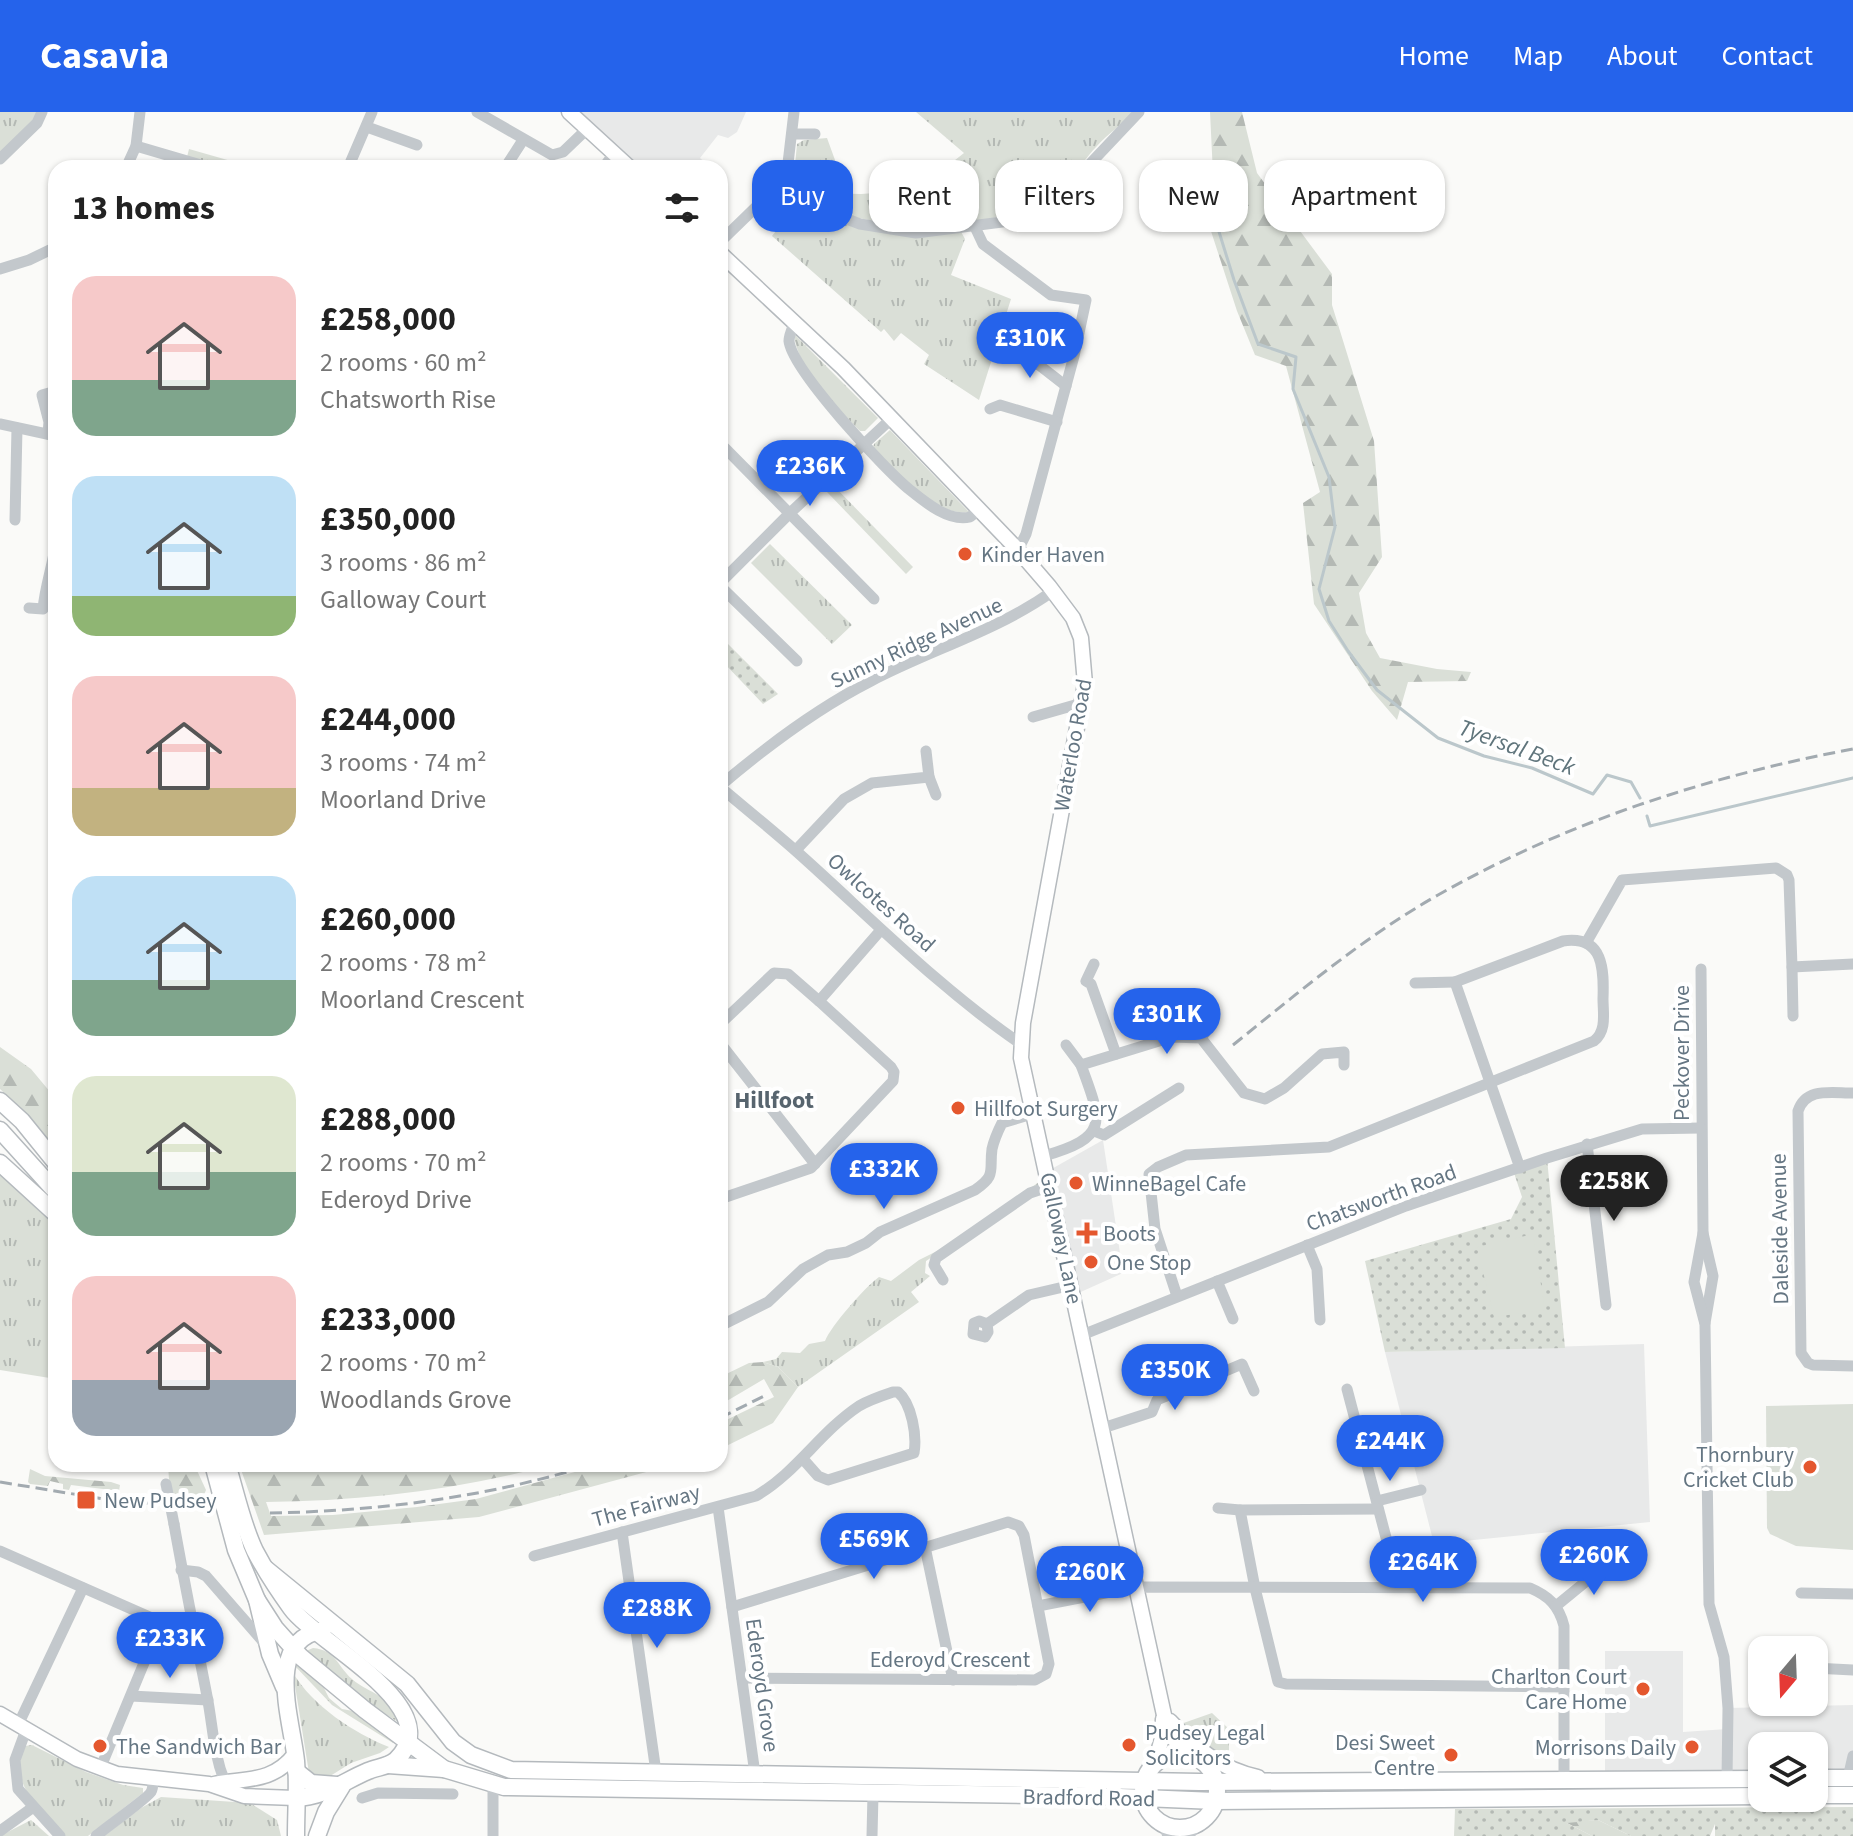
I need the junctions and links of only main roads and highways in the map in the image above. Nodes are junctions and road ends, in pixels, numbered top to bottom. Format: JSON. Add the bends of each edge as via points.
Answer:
{"nodes":[{"id":1,"x":569,"y":112,"type":"edge"},
{"id":2,"x":621,"y":160,"type":"edge"},
{"id":3,"x":728,"y":261,"type":"edge"},
{"id":4,"x":1021,"y":1044,"type":"joint"},
{"id":5,"x":0,"y":1101,"type":"edge"},
{"id":6,"x":0,"y":1130,"type":"edge"},
{"id":7,"x":48,"y":1153,"type":"edge"},
{"id":8,"x":0,"y":1163,"type":"edge"},
{"id":9,"x":48,"y":1183,"type":"edge"},
{"id":10,"x":48,"y":1207,"type":"edge"},
{"id":11,"x":215,"y":1472,"type":"edge"},
{"id":12,"x":229,"y":1472,"type":"edge"},
{"id":13,"x":266,"y":1569,"type":"junction"},
{"id":14,"x":257,"y":1600,"type":"junction"},
{"id":15,"x":317,"y":1632,"type":"junction"},
{"id":16,"x":351,"y":1637,"type":"junction"},
{"id":17,"x":293,"y":1648,"type":"junction"},
{"id":18,"x":285,"y":1689,"type":"junction"},
{"id":19,"x":0,"y":1714,"type":"edge"},
{"id":20,"x":1164,"y":1715,"type":"junction"},
{"id":21,"x":407,"y":1740,"type":"junction"},
{"id":22,"x":1184,"y":1754,"type":"junction"},
{"id":23,"x":296,"y":1763,"type":"junction"},
{"id":24,"x":1155,"y":1763,"type":"junction"},
{"id":25,"x":388,"y":1765,"type":"junction"},
{"id":26,"x":444,"y":1769,"type":"junction"},
{"id":27,"x":1828,"y":1778,"type":"edge"},
{"id":28,"x":1850,"y":1778,"type":"edge"},
{"id":29,"x":1748,"y":1779,"type":"edge"},
{"id":30,"x":1145,"y":1780,"type":"junction"},
{"id":31,"x":1277,"y":1781,"type":"junction"},
{"id":32,"x":1215,"y":1782,"type":"junction"},
{"id":33,"x":217,"y":1783,"type":"junction"},
{"id":34,"x":343,"y":1785,"type":"junction"},
{"id":35,"x":1828,"y":1795,"type":"edge"},
{"id":36,"x":1853,"y":1795,"type":"edge"},
{"id":37,"x":1748,"y":1796,"type":"edge"},
{"id":38,"x":295,"y":1798,"type":"junction"},
{"id":39,"x":1145,"y":1798,"type":"junction"},
{"id":40,"x":1215,"y":1801,"type":"junction"},
{"id":41,"x":1166,"y":1831,"type":"edge"},
{"id":42,"x":296,"y":1836,"type":"edge"},
{"id":43,"x":317,"y":1836,"type":"edge"}],
"edges":[{"from":1,"to":2,"type":"main road"},
{"from":3,"to":4,"type":"main road","name":"Waterloo Road","via":[[843,368],[1018,550],[1073,618],[1081,638],[1082,703]]},
{"from":4,"to":20,"type":"main road","name":"Galloway Lane"},
{"from":5,"to":7,"type":"highway"},
{"from":6,"to":9,"type":"highway"},
{"from":8,"to":10,"type":"highway"},
{"from":11,"to":14,"type":"highway","via":[[241,1565]]},
{"from":12,"to":13,"type":"highway"},
{"from":13,"to":15,"type":"highway","via":[[293,1611]]},
{"from":13,"to":16,"type":"highway","name":"Bradford Road"},
{"from":14,"to":17,"type":"highway"},
{"from":14,"to":18,"type":"highway"},
{"from":15,"to":16,"type":"highway"},
{"from":15,"to":17,"type":"highway"},
{"from":15,"to":21,"type":"highway","via":[[399,1703],[408,1720]]},
{"from":16,"to":30,"type":"highway","name":"Bradford Road","via":[[407,1684],[441,1729],[471,1755],[511,1770]]},
{"from":17,"to":18,"type":"highway"},
{"from":17,"to":21,"type":"highway","via":[[333,1686]]},
{"from":18,"to":23,"type":"highway"},
{"from":19,"to":33,"type":"main road","via":[[100,1769]]},
{"from":20,"to":22,"type":"main road","name":"Galloway Lane"},
{"from":20,"to":24,"type":"main road","name":"Galloway Lane"},
{"from":20,"to":31,"type":"main road","via":[[1229,1770]]},
{"from":21,"to":25,"type":"highway"},
{"from":21,"to":26,"type":"highway"},
{"from":22,"to":24,"type":"highway"},
{"from":22,"to":32,"type":"highway","via":[[1207,1765]]},
{"from":23,"to":33,"type":"main road","via":[[266,1777]]},
{"from":23,"to":34,"type":"highway","via":[[311,1783]]},
{"from":23,"to":38,"type":"highway"},
{"from":24,"to":30,"type":"highway"},
{"from":25,"to":26,"type":"highway"},
{"from":25,"to":34,"type":"highway"},
{"from":26,"to":39,"type":"highway","name":"Bradford Road","via":[[493,1785],[617,1791]]},
{"from":27,"to":28,"type":"highway"},
{"from":29,"to":31,"type":"highway","name":"Bradford Road"},
{"from":30,"to":32,"type":"highway","name":"Bradford Road"},
{"from":30,"to":39,"type":"highway"},
{"from":31,"to":32,"type":"highway","name":"Bradford Road"},
{"from":32,"to":40,"type":"highway"},
{"from":33,"to":38,"type":"main road","via":[[244,1796]]},
{"from":34,"to":38,"type":"highway"},
{"from":34,"to":43,"type":"highway"},
{"from":35,"to":36,"type":"highway"},
{"from":37,"to":40,"type":"highway","name":"Bradford Road"},
{"from":38,"to":42,"type":"highway"},
{"from":39,"to":40,"type":"highway","name":"Bradford Road"},
{"from":39,"to":41,"type":"highway","via":[[1147,1809]]},
{"from":40,"to":41,"type":"highway","via":[[1199,1823]]}]}
